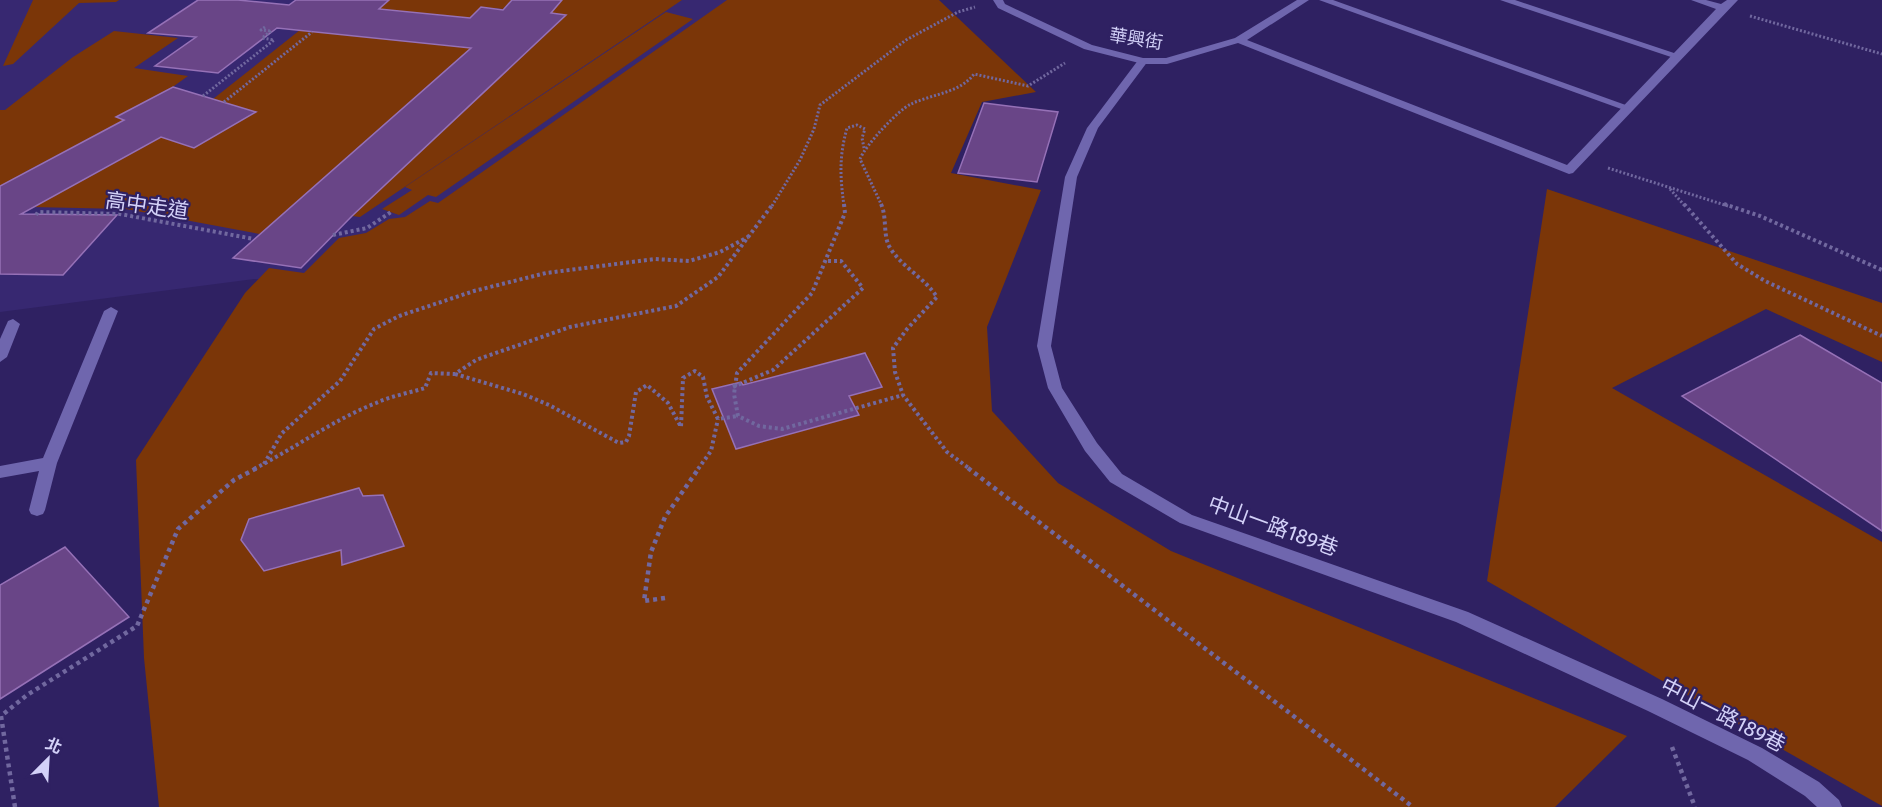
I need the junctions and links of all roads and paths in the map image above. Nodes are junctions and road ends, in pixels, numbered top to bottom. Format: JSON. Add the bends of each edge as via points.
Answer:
{"nodes":[{"id":1,"x":1304,"y":0,"type":"edge"},
{"id":2,"x":1324,"y":0,"type":"edge"},
{"id":3,"x":1505,"y":0,"type":"edge"},
{"id":4,"x":1696,"y":0,"type":"edge"},
{"id":5,"x":1733,"y":0,"type":"edge"},
{"id":6,"x":1000,"y":3,"type":"edge"},
{"id":7,"x":1723,"y":8,"type":"junction"},
{"id":8,"x":265,"y":27,"type":"dead end"},
{"id":9,"x":312,"y":32,"type":"dead end"},
{"id":10,"x":1239,"y":40,"type":"junction"},
{"id":11,"x":1088,"y":47,"type":"junction"},
{"id":12,"x":1882,"y":54,"type":"edge"},
{"id":13,"x":1678,"y":56,"type":"junction"},
{"id":14,"x":1143,"y":61,"type":"junction"},
{"id":15,"x":203,"y":96,"type":"dead end"},
{"id":16,"x":224,"y":102,"type":"dead end"},
{"id":17,"x":1628,"y":108,"type":"junction"},
{"id":18,"x":864,"y":148,"type":"junction"},
{"id":19,"x":1580,"y":159,"type":"junction"},
{"id":20,"x":1670,"y":189,"type":"junction"},
{"id":21,"x":391,"y":212,"type":"dead end"},
{"id":22,"x":36,"y":215,"type":"dead end"},
{"id":23,"x":333,"y":235,"type":"dead end"},
{"id":24,"x":751,"y":236,"type":"junction"},
{"id":25,"x":254,"y":239,"type":"dead end"},
{"id":26,"x":827,"y":261,"type":"junction"},
{"id":27,"x":1882,"y":270,"type":"edge"},
{"id":28,"x":111,"y":310,"type":"dead end"},
{"id":29,"x":14,"y":324,"type":"dead end"},
{"id":30,"x":1882,"y":336,"type":"edge"},
{"id":31,"x":0,"y":357,"type":"edge"},
{"id":32,"x":454,"y":374,"type":"junction"},
{"id":33,"x":732,"y":387,"type":"junction"},
{"id":34,"x":903,"y":395,"type":"junction"},
{"id":35,"x":738,"y":417,"type":"junction"},
{"id":36,"x":718,"y":419,"type":"junction"},
{"id":37,"x":49,"y":463,"type":"junction"},
{"id":38,"x":264,"y":465,"type":"junction"},
{"id":39,"x":0,"y":472,"type":"edge"},
{"id":40,"x":37,"y":510,"type":"dead end"},
{"id":41,"x":665,"y":598,"type":"dead end"},
{"id":42,"x":1655,"y":705,"type":"junction"},
{"id":43,"x":1,"y":717,"type":"edge"},
{"id":44,"x":15,"y":807,"type":"edge"},
{"id":45,"x":1413,"y":807,"type":"edge"},
{"id":46,"x":1695,"y":807,"type":"edge"},
{"id":47,"x":1832,"y":807,"type":"edge"}],
"edges":[{"from":1,"to":10,"type":"street","name":"華興街"},
{"from":2,"to":17,"type":"street"},
{"from":3,"to":13,"type":"street"},
{"from":4,"to":7,"type":"street"},
{"from":5,"to":7,"type":"street"},
{"from":6,"to":11,"type":"street","name":"華興街"},
{"from":6,"to":24,"type":"path","via":[[968,8],[906,40],[820,105],[800,160]]},
{"from":7,"to":12,"type":"path"},
{"from":7,"to":13,"type":"street"},
{"from":8,"to":15,"type":"path","via":[[261,30],[271,31],[262,38],[274,40]]},
{"from":9,"to":16,"type":"path"},
{"from":10,"to":14,"type":"street","name":"華興街","via":[[1167,61]]},
{"from":10,"to":19,"type":"street","via":[[1569,170]]},
{"from":11,"to":14,"type":"street","name":"華興街"},
{"from":11,"to":18,"type":"path","via":[[1028,86],[974,74],[967,84],[909,105]]},
{"from":13,"to":17,"type":"street"},
{"from":14,"to":42,"type":"street","name":"中山一路189巷","via":[[1093,128],[1071,177],[1044,346],[1055,388],[1091,447],[1116,478],[1186,519],[1462,617]]},
{"from":17,"to":19,"type":"street"},
{"from":18,"to":26,"type":"path","via":[[865,129],[857,125],[847,128],[840,153],[845,213]]},
{"from":18,"to":34,"type":"path","via":[[860,159],[883,208],[888,244],[937,297],[893,348],[895,372]]},
{"from":19,"to":20,"type":"path"},
{"from":20,"to":27,"type":"path","via":[[1760,216]]},
{"from":20,"to":30,"type":"path","via":[[1737,264]]},
{"from":21,"to":23,"type":"path","via":[[367,228]]},
{"from":22,"to":25,"type":"path","name":"高中走道","via":[[120,214]]},
{"from":24,"to":32,"type":"path","via":[[718,277],[676,306],[570,327],[477,360]]},
{"from":24,"to":38,"type":"path","via":[[720,252],[689,261],[655,259],[546,273],[399,316],[374,329],[340,381],[282,434]]},
{"from":26,"to":33,"type":"path","via":[[813,293],[737,373]]},
{"from":26,"to":33,"type":"path","via":[[841,261],[863,288],[773,370]]},
{"from":28,"to":37,"type":"street"},
{"from":29,"to":31,"type":"street"},
{"from":32,"to":36,"type":"path","via":[[523,394],[619,443],[626,442],[629,436],[636,392],[647,385],[661,393],[681,428],[683,378],[695,371],[704,377],[707,397]]},
{"from":32,"to":38,"type":"path","via":[[431,373],[425,388],[377,402]]},
{"from":33,"to":35,"type":"path"},
{"from":34,"to":35,"type":"path","via":[[782,429],[759,426]]},
{"from":34,"to":45,"type":"path","via":[[947,452]]},
{"from":35,"to":36,"type":"path"},
{"from":36,"to":41,"type":"path","via":[[711,451],[665,517],[651,552],[644,602]]},
{"from":37,"to":39,"type":"street"},
{"from":37,"to":40,"type":"street"},
{"from":38,"to":43,"type":"path","via":[[234,480],[178,529],[137,626],[27,695]]},
{"from":42,"to":46,"type":"path"},
{"from":42,"to":47,"type":"street","name":"中山一路189巷","via":[[1755,754],[1812,789]]},
{"from":43,"to":44,"type":"path"}]}
